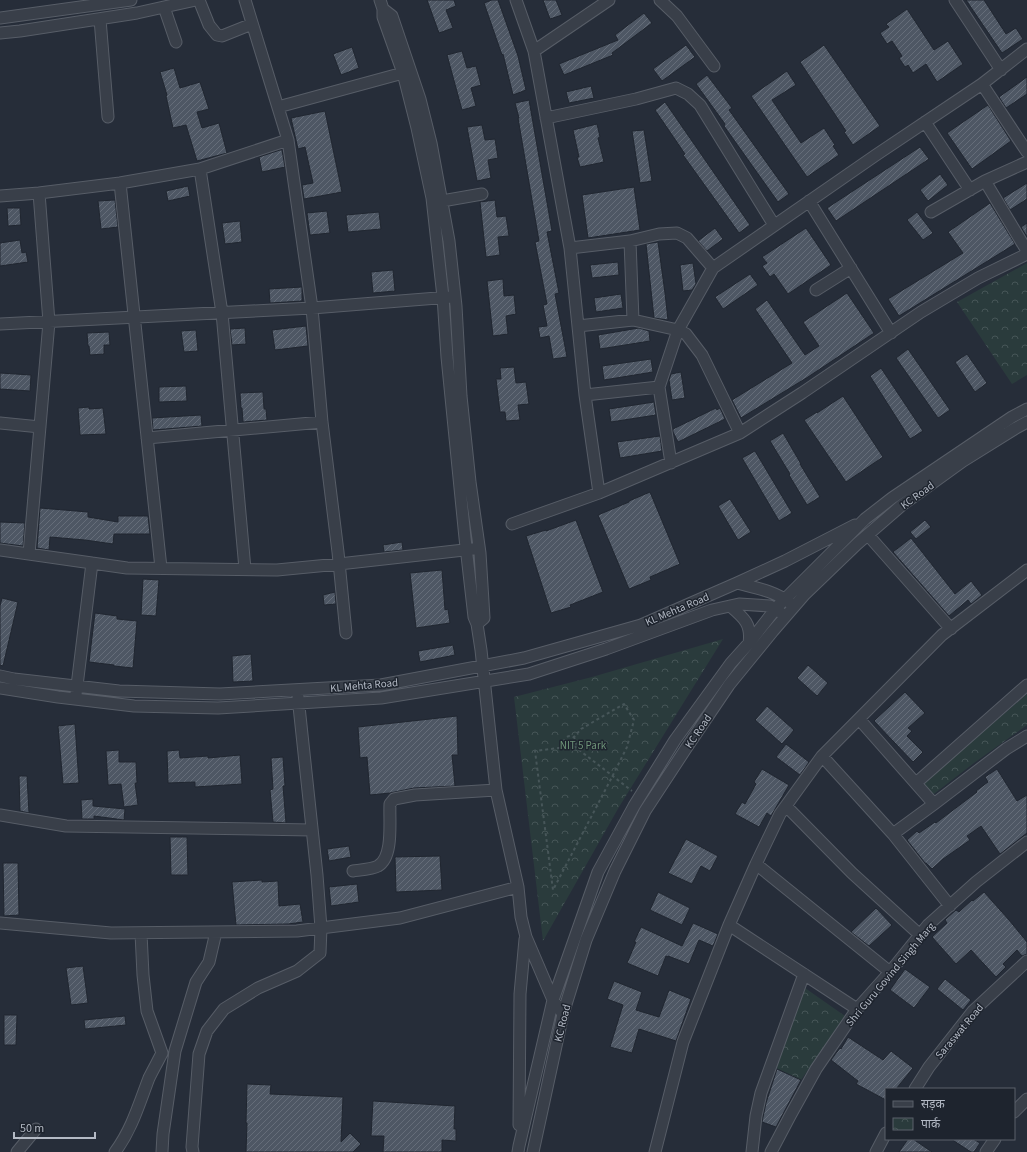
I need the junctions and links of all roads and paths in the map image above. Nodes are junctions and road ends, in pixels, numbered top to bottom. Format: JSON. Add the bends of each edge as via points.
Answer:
{"nodes":[{"id":1,"x":131,"y":0,"type":"edge"},
{"id":2,"x":196,"y":0,"type":"edge"},
{"id":3,"x":199,"y":0,"type":"edge"},
{"id":4,"x":245,"y":0,"type":"edge"},
{"id":5,"x":516,"y":0,"type":"edge"},
{"id":6,"x":609,"y":0,"type":"edge"},
{"id":7,"x":660,"y":0,"type":"edge"},
{"id":8,"x":955,"y":0,"type":"edge"},
{"id":9,"x":98,"y":2,"type":"edge"},
{"id":10,"x":382,"y":4,"type":"edge"},
{"id":11,"x":164,"y":7,"type":"junction"},
{"id":12,"x":0,"y":18,"type":"edge"},
{"id":13,"x":100,"y":19,"type":"junction"},
{"id":14,"x":252,"y":24,"type":"junction"},
{"id":15,"x":0,"y":33,"type":"edge"},
{"id":16,"x":176,"y":42,"type":"dead end"},
{"id":17,"x":1027,"y":50,"type":"edge"},
{"id":18,"x":534,"y":51,"type":"junction"},
{"id":19,"x":401,"y":56,"type":"junction"},
{"id":20,"x":714,"y":66,"type":"dead end"},
{"id":21,"x":1001,"y":70,"type":"junction"},
{"id":22,"x":403,"y":73,"type":"junction"},
{"id":23,"x":982,"y":84,"type":"junction"},
{"id":24,"x":278,"y":107,"type":"junction"},
{"id":25,"x":108,"y":117,"type":"dead end"},
{"id":26,"x":546,"y":118,"type":"junction"},
{"id":27,"x":925,"y":122,"type":"junction"},
{"id":28,"x":288,"y":140,"type":"junction"},
{"id":29,"x":1027,"y":152,"type":"edge"},
{"id":30,"x":1027,"y":162,"type":"edge"},
{"id":31,"x":200,"y":169,"type":"junction"},
{"id":32,"x":985,"y":181,"type":"junction"},
{"id":33,"x":120,"y":183,"type":"junction"},
{"id":34,"x":970,"y":190,"type":"junction"},
{"id":35,"x":39,"y":193,"type":"junction"},
{"id":36,"x":482,"y":194,"type":"dead end"},
{"id":37,"x":0,"y":196,"type":"edge"},
{"id":38,"x":442,"y":201,"type":"junction"},
{"id":39,"x":809,"y":201,"type":"junction"},
{"id":40,"x":931,"y":212,"type":"dead end"},
{"id":41,"x":774,"y":225,"type":"junction"},
{"id":42,"x":630,"y":241,"type":"junction"},
{"id":43,"x":570,"y":248,"type":"junction"},
{"id":44,"x":1027,"y":252,"type":"edge"},
{"id":45,"x":713,"y":268,"type":"junction"},
{"id":46,"x":851,"y":268,"type":"junction"},
{"id":47,"x":816,"y":290,"type":"dead end"},
{"id":48,"x":455,"y":296,"type":"junction"},
{"id":49,"x":443,"y":297,"type":"junction"},
{"id":50,"x":312,"y":308,"type":"junction"},
{"id":51,"x":222,"y":313,"type":"junction"},
{"id":52,"x":134,"y":317,"type":"junction"},
{"id":53,"x":633,"y":320,"type":"junction"},
{"id":54,"x":49,"y":322,"type":"junction"},
{"id":55,"x":0,"y":324,"type":"edge"},
{"id":56,"x":578,"y":326,"type":"junction"},
{"id":57,"x":678,"y":330,"type":"junction"},
{"id":58,"x":891,"y":333,"type":"junction"},
{"id":59,"x":660,"y":387,"type":"junction"},
{"id":60,"x":585,"y":395,"type":"junction"},
{"id":61,"x":1027,"y":409,"type":"edge"},
{"id":62,"x":322,"y":422,"type":"junction"},
{"id":63,"x":1027,"y":422,"type":"edge"},
{"id":64,"x":0,"y":424,"type":"edge"},
{"id":65,"x":40,"y":427,"type":"junction"},
{"id":66,"x":233,"y":430,"type":"junction"},
{"id":67,"x":740,"y":433,"type":"junction"},
{"id":68,"x":147,"y":438,"type":"junction"},
{"id":69,"x":671,"y":463,"type":"junction"},
{"id":70,"x":599,"y":493,"type":"junction"},
{"id":71,"x":865,"y":519,"type":"junction"},
{"id":72,"x":512,"y":524,"type":"dead end"},
{"id":73,"x":868,"y":535,"type":"junction"},
{"id":74,"x":480,"y":548,"type":"junction"},
{"id":75,"x":0,"y":550,"type":"edge"},
{"id":76,"x":466,"y":550,"type":"junction"},
{"id":77,"x":30,"y":554,"type":"junction"},
{"id":78,"x":92,"y":563,"type":"junction"},
{"id":79,"x":339,"y":564,"type":"junction"},
{"id":80,"x":161,"y":568,"type":"junction"},
{"id":81,"x":245,"y":569,"type":"junction"},
{"id":82,"x":1027,"y":570,"type":"edge"},
{"id":83,"x":737,"y":584,"type":"junction"},
{"id":84,"x":785,"y":599,"type":"junction"},
{"id":85,"x":730,"y":606,"type":"junction"},
{"id":86,"x":795,"y":606,"type":"junction"},
{"id":87,"x":776,"y":609,"type":"junction"},
{"id":88,"x":786,"y":616,"type":"junction"},
{"id":89,"x":478,"y":624,"type":"junction"},
{"id":90,"x":951,"y":629,"type":"junction"},
{"id":91,"x":346,"y":633,"type":"dead end"},
{"id":92,"x":749,"y":643,"type":"junction"},
{"id":93,"x":483,"y":666,"type":"junction"},
{"id":94,"x":0,"y":676,"type":"edge"},
{"id":95,"x":484,"y":681,"type":"junction"},
{"id":96,"x":1027,"y":685,"type":"edge"},
{"id":97,"x":77,"y":686,"type":"junction"},
{"id":98,"x":0,"y":688,"type":"edge"},
{"id":99,"x":298,"y":690,"type":"junction"},
{"id":100,"x":76,"y":699,"type":"junction"},
{"id":101,"x":299,"y":703,"type":"junction"},
{"id":102,"x":859,"y":718,"type":"junction"},
{"id":103,"x":1027,"y":736,"type":"edge"},
{"id":104,"x":574,"y":737,"type":"junction"},
{"id":105,"x":574,"y":746,"type":"junction"},
{"id":106,"x":566,"y":747,"type":"junction"},
{"id":107,"x":822,"y":756,"type":"junction"},
{"id":108,"x":612,"y":777,"type":"junction"},
{"id":109,"x":916,"y":783,"type":"junction"},
{"id":110,"x":496,"y":790,"type":"junction"},
{"id":111,"x":639,"y":797,"type":"junction"},
{"id":112,"x":934,"y":804,"type":"junction"},
{"id":113,"x":786,"y":806,"type":"junction"},
{"id":114,"x":0,"y":815,"type":"edge"},
{"id":115,"x":312,"y":830,"type":"junction"},
{"id":116,"x":893,"y":834,"type":"junction"},
{"id":117,"x":1027,"y":842,"type":"edge"},
{"id":118,"x":756,"y":864,"type":"junction"},
{"id":119,"x":353,"y":871,"type":"dead end"},
{"id":120,"x":518,"y":887,"type":"junction"},
{"id":121,"x":950,"y":906,"type":"junction"},
{"id":122,"x":0,"y":923,"type":"edge"},
{"id":123,"x":729,"y":925,"type":"junction"},
{"id":124,"x":321,"y":928,"type":"junction"},
{"id":125,"x":216,"y":932,"type":"junction"},
{"id":126,"x":141,"y":933,"type":"junction"},
{"id":127,"x":920,"y":935,"type":"junction"},
{"id":128,"x":526,"y":937,"type":"junction"},
{"id":129,"x":1027,"y":961,"type":"edge"},
{"id":130,"x":890,"y":972,"type":"junction"},
{"id":131,"x":804,"y":974,"type":"junction"},
{"id":132,"x":553,"y":1000,"type":"junction"},
{"id":133,"x":857,"y":1009,"type":"junction"},
{"id":134,"x":563,"y":1014,"type":"junction"},
{"id":135,"x":916,"y":1088,"type":"edge"},
{"id":136,"x":1027,"y":1099,"type":"edge"},
{"id":137,"x":1015,"y":1111,"type":"edge"},
{"id":138,"x":36,"y":1129,"type":"dead end"},
{"id":139,"x":885,"y":1135,"type":"edge"},
{"id":140,"x":994,"y":1140,"type":"edge"},
{"id":141,"x":519,"y":1149,"type":"edge"},
{"id":142,"x":17,"y":1152,"type":"edge"},
{"id":143,"x":115,"y":1152,"type":"edge"},
{"id":144,"x":162,"y":1152,"type":"edge"},
{"id":145,"x":193,"y":1152,"type":"edge"},
{"id":146,"x":533,"y":1152,"type":"edge"},
{"id":147,"x":655,"y":1152,"type":"edge"},
{"id":148,"x":752,"y":1152,"type":"edge"},
{"id":149,"x":771,"y":1152,"type":"edge"},
{"id":150,"x":876,"y":1152,"type":"edge"},
{"id":151,"x":986,"y":1152,"type":"edge"}],
"edges":[{"from":1,"to":9,"type":"street"},
{"from":2,"to":11,"type":"street"},
{"from":3,"to":14,"type":"street","via":[[209,25],[217,35],[222,36]]},
{"from":4,"to":14,"type":"street"},
{"from":5,"to":18,"type":"street"},
{"from":6,"to":18,"type":"street"},
{"from":7,"to":20,"type":"street","via":[[677,16]]},
{"from":8,"to":21,"type":"street"},
{"from":9,"to":12,"type":"street"},
{"from":10,"to":19,"type":"street","via":[[392,16]]},
{"from":11,"to":13,"type":"street"},
{"from":11,"to":16,"type":"street"},
{"from":13,"to":15,"type":"street"},
{"from":13,"to":25,"type":"street"},
{"from":14,"to":24,"type":"street"},
{"from":17,"to":21,"type":"street"},
{"from":18,"to":26,"type":"street"},
{"from":19,"to":22,"type":"street"},
{"from":19,"to":38,"type":"street","via":[[420,99]]},
{"from":21,"to":23,"type":"street"},
{"from":22,"to":24,"type":"street"},
{"from":22,"to":49,"type":"street","via":[[432,198]]},
{"from":23,"to":27,"type":"street"},
{"from":23,"to":29,"type":"street"},
{"from":24,"to":28,"type":"street"},
{"from":26,"to":41,"type":"street","via":[[676,88],[688,94],[700,105]]},
{"from":26,"to":43,"type":"street"},
{"from":27,"to":34,"type":"street"},
{"from":27,"to":39,"type":"street"},
{"from":28,"to":31,"type":"street"},
{"from":28,"to":50,"type":"street"},
{"from":30,"to":32,"type":"street"},
{"from":31,"to":33,"type":"street"},
{"from":31,"to":51,"type":"street"},
{"from":32,"to":34,"type":"street"},
{"from":32,"to":44,"type":"street"},
{"from":33,"to":35,"type":"street"},
{"from":33,"to":52,"type":"street"},
{"from":34,"to":40,"type":"street"},
{"from":35,"to":37,"type":"street"},
{"from":35,"to":54,"type":"street"},
{"from":36,"to":38,"type":"street"},
{"from":38,"to":48,"type":"street"},
{"from":39,"to":41,"type":"street"},
{"from":39,"to":46,"type":"street"},
{"from":41,"to":45,"type":"street"},
{"from":42,"to":43,"type":"street"},
{"from":42,"to":45,"type":"street","via":[[659,234],[678,233],[687,238]]},
{"from":42,"to":53,"type":"street"},
{"from":43,"to":56,"type":"street"},
{"from":44,"to":58,"type":"street","via":[[978,278]]},
{"from":45,"to":57,"type":"street"},
{"from":46,"to":47,"type":"street"},
{"from":46,"to":58,"type":"street"},
{"from":48,"to":49,"type":"street"},
{"from":48,"to":74,"type":"street","via":[[463,412]]},
{"from":49,"to":50,"type":"street"},
{"from":49,"to":76,"type":"street"},
{"from":50,"to":51,"type":"street"},
{"from":50,"to":62,"type":"street"},
{"from":51,"to":52,"type":"street"},
{"from":51,"to":66,"type":"street"},
{"from":52,"to":54,"type":"street"},
{"from":52,"to":68,"type":"street"},
{"from":53,"to":56,"type":"street"},
{"from":53,"to":57,"type":"street"},
{"from":54,"to":55,"type":"street"},
{"from":54,"to":65,"type":"street"},
{"from":56,"to":60,"type":"street"},
{"from":57,"to":59,"type":"street"},
{"from":57,"to":67,"type":"street","via":[[686,334],[702,354]]},
{"from":58,"to":67,"type":"street"},
{"from":59,"to":60,"type":"street"},
{"from":59,"to":69,"type":"street"},
{"from":60,"to":70,"type":"street"},
{"from":61,"to":71,"type":"street","via":[[892,498]]},
{"from":62,"to":66,"type":"street"},
{"from":62,"to":79,"type":"street"},
{"from":63,"to":73,"type":"street","name":"KC Road","via":[[957,466],[902,505]]},
{"from":64,"to":65,"type":"street"},
{"from":65,"to":77,"type":"street"},
{"from":66,"to":68,"type":"street"},
{"from":66,"to":81,"type":"street"},
{"from":67,"to":69,"type":"street"},
{"from":68,"to":80,"type":"street"},
{"from":69,"to":70,"type":"street"},
{"from":70,"to":72,"type":"street"},
{"from":71,"to":83,"type":"street","name":"KL Mehta Road"},
{"from":71,"to":84,"type":"street"},
{"from":73,"to":86,"type":"street","name":"KC Road"},
{"from":73,"to":90,"type":"street"},
{"from":74,"to":76,"type":"street"},
{"from":74,"to":89,"type":"street","via":[[484,618]]},
{"from":75,"to":77,"type":"street"},
{"from":76,"to":79,"type":"street"},
{"from":76,"to":89,"type":"street","via":[[474,618]]},
{"from":77,"to":78,"type":"street"},
{"from":78,"to":80,"type":"street","via":[[127,568]]},
{"from":78,"to":97,"type":"street"},
{"from":79,"to":81,"type":"street","via":[[278,570]]},
{"from":79,"to":91,"type":"street"},
{"from":80,"to":81,"type":"street"},
{"from":82,"to":90,"type":"street"},
{"from":83,"to":84,"type":"street","via":[[760,588]]},
{"from":83,"to":93,"type":"street","name":"KL Mehta Road","via":[[641,625],[524,658]]},
{"from":84,"to":86,"type":"street"},
{"from":84,"to":87,"type":"street"},
{"from":85,"to":87,"type":"street","name":"KL Mehta Road","via":[[770,606]]},
{"from":85,"to":92,"type":"street","via":[[748,624]]},
{"from":85,"to":95,"type":"street","name":"KL Mehta Road","via":[[529,674]]},
{"from":86,"to":88,"type":"street","name":"KC Road"},
{"from":87,"to":88,"type":"street","name":"KL Mehta Road"},
{"from":87,"to":92,"type":"street"},
{"from":88,"to":134,"type":"street","name":"KC Road","via":[[729,685],[646,811],[615,871],[586,940]]},
{"from":89,"to":93,"type":"street"},
{"from":90,"to":102,"type":"street"},
{"from":92,"to":111,"type":"street","via":[[731,663],[675,740]]},
{"from":93,"to":95,"type":"street"},
{"from":93,"to":99,"type":"street","name":"KL Mehta Road","via":[[381,685]]},
{"from":94,"to":97,"type":"street","name":"KL Mehta Road"},
{"from":95,"to":101,"type":"street","name":"KL Mehta Road","via":[[381,698]]},
{"from":95,"to":110,"type":"street"},
{"from":96,"to":109,"type":"street"},
{"from":97,"to":99,"type":"street","name":"KL Mehta Road","via":[[119,691],[220,694]]},
{"from":97,"to":100,"type":"street"},
{"from":98,"to":100,"type":"street","name":"KL Mehta Road"},
{"from":99,"to":101,"type":"street"},
{"from":100,"to":101,"type":"street","name":"KL Mehta Road","via":[[134,706],[218,708]]},
{"from":101,"to":115,"type":"street"},
{"from":102,"to":107,"type":"street"},
{"from":102,"to":109,"type":"street"},
{"from":103,"to":112,"type":"street"},
{"from":104,"to":105,"type":"path"},
{"from":104,"to":106,"type":"path","via":[[565,738],[563,742]]},
{"from":104,"to":108,"type":"path","via":[[582,729],[624,704],[634,720],[627,747]]},
{"from":105,"to":106,"type":"path"},
{"from":105,"to":108,"type":"path"},
{"from":106,"to":108,"type":"path","via":[[535,751],[553,890]]},
{"from":107,"to":113,"type":"street"},
{"from":107,"to":116,"type":"street"},
{"from":108,"to":111,"type":"path"},
{"from":109,"to":112,"type":"street"},
{"from":110,"to":119,"type":"street","via":[[415,795],[394,799],[390,804],[389,845],[385,858],[378,867]]},
{"from":110,"to":120,"type":"street"},
{"from":111,"to":132,"type":"street","via":[[598,872]]},
{"from":112,"to":116,"type":"street"},
{"from":113,"to":118,"type":"street"},
{"from":113,"to":127,"type":"street","via":[[852,873]]},
{"from":114,"to":115,"type":"street","via":[[66,826]]},
{"from":115,"to":124,"type":"street"},
{"from":116,"to":121,"type":"street"},
{"from":117,"to":121,"type":"street","name":"Shri Guru Govind Singh Marg"},
{"from":118,"to":123,"type":"street"},
{"from":118,"to":130,"type":"street"},
{"from":120,"to":124,"type":"street","via":[[400,918]]},
{"from":120,"to":128,"type":"street"},
{"from":121,"to":127,"type":"street","name":"Shri Guru Govind Singh Marg"},
{"from":122,"to":126,"type":"street","via":[[110,933]]},
{"from":123,"to":131,"type":"street"},
{"from":123,"to":147,"type":"street","via":[[684,1042]]},
{"from":124,"to":125,"type":"street","via":[[297,931]]},
{"from":124,"to":145,"type":"street","via":[[320,953],[296,971],[258,988],[224,1009],[207,1031],[199,1054]]},
{"from":125,"to":126,"type":"street"},
{"from":125,"to":144,"type":"street","via":[[209,962],[196,982],[175,1051]]},
{"from":126,"to":143,"type":"street","via":[[147,1011],[162,1053],[133,1121]]},
{"from":127,"to":130,"type":"street","name":"Shri Guru Govind Singh Marg"},
{"from":128,"to":132,"type":"street"},
{"from":128,"to":141,"type":"street","via":[[520,994]]},
{"from":129,"to":135,"type":"street","name":"Saraswat Road","via":[[973,1011]]},
{"from":130,"to":133,"type":"street","name":"Shri Guru Govind Singh Marg"},
{"from":131,"to":133,"type":"street"},
{"from":131,"to":148,"type":"street","via":[[760,1093]]},
{"from":132,"to":134,"type":"street"},
{"from":132,"to":141,"type":"street"},
{"from":133,"to":149,"type":"street","name":"Shri Guru Govind Singh Marg","via":[[816,1069]]},
{"from":134,"to":146,"type":"street","name":"KC Road"},
{"from":136,"to":137,"type":"street"},
{"from":138,"to":142,"type":"street"},
{"from":139,"to":150,"type":"street"},
{"from":140,"to":151,"type":"street"}]}
